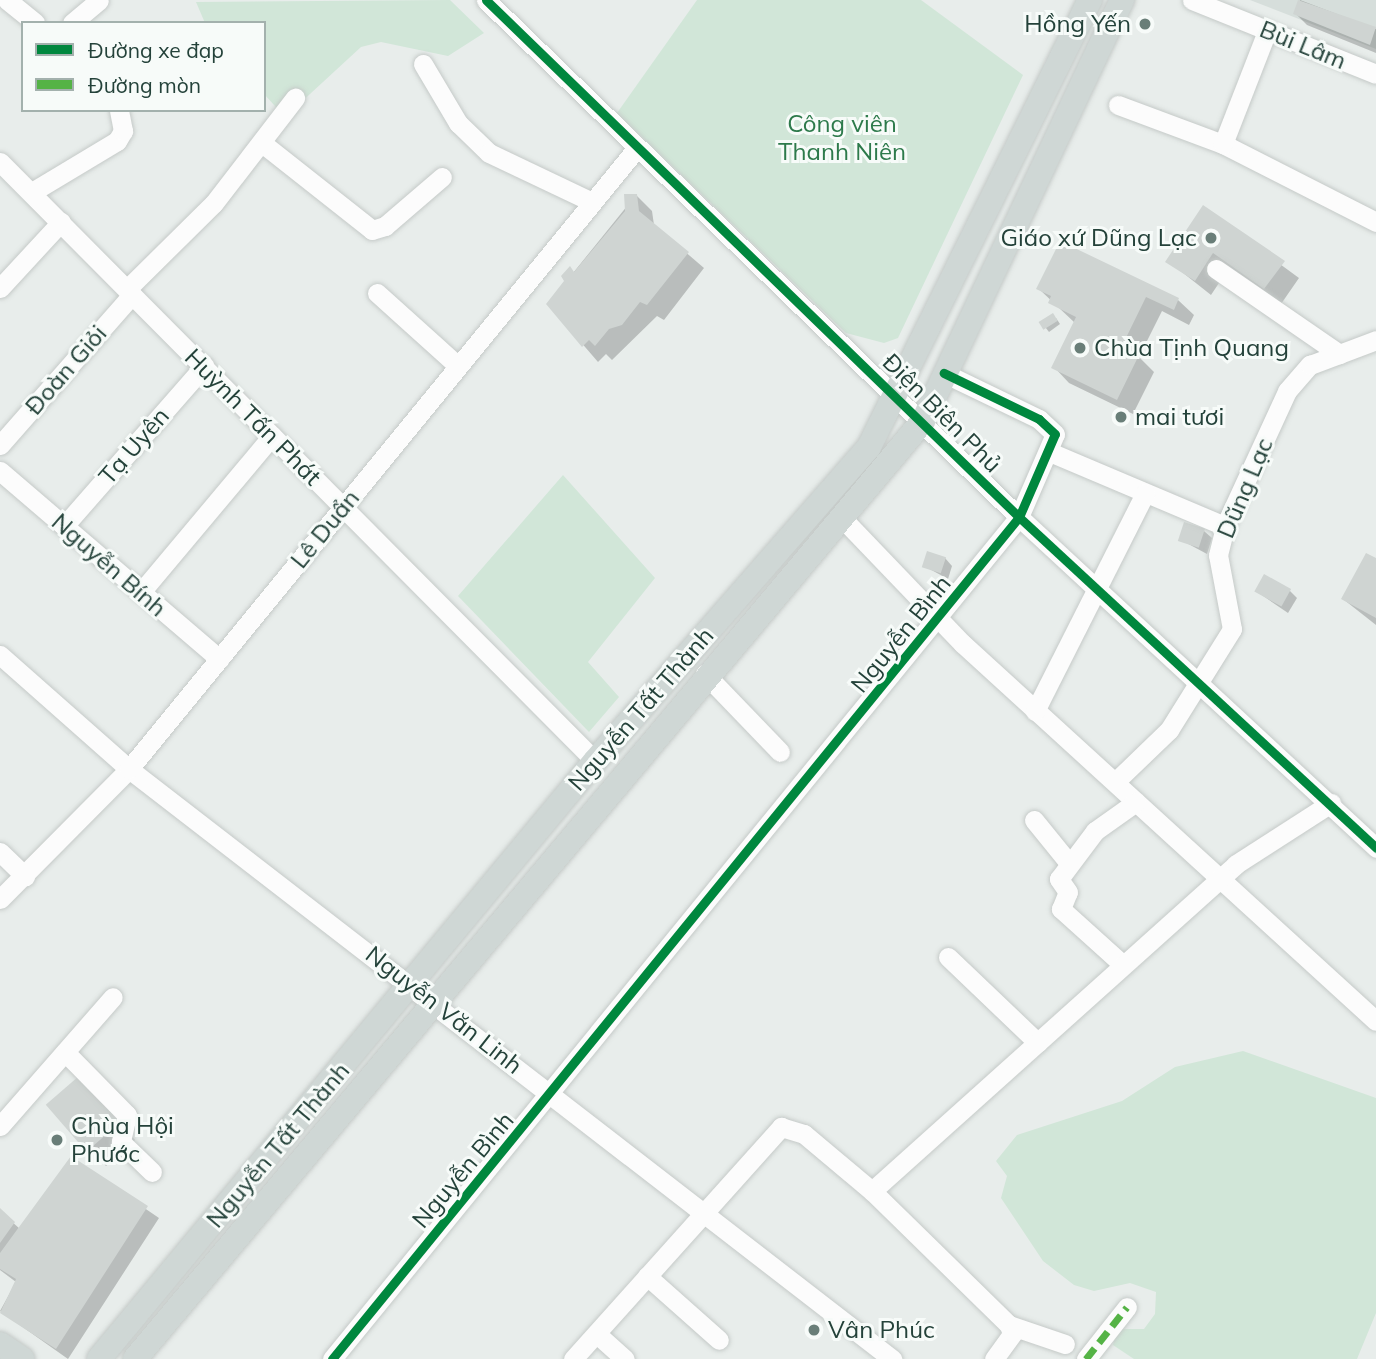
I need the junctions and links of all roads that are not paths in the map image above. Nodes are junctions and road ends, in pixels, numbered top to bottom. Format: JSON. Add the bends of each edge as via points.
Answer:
{"nodes":[{"id":1,"x":7,"y":0,"type":"edge"},
{"id":2,"x":99,"y":0,"type":"edge"},
{"id":3,"x":485,"y":0,"type":"edge"},
{"id":4,"x":1090,"y":0,"type":"edge"},
{"id":5,"x":1122,"y":0,"type":"edge"},
{"id":6,"x":1192,"y":0,"type":"edge"},
{"id":7,"x":33,"y":21,"type":"edge"},
{"id":8,"x":74,"y":21,"type":"edge"},
{"id":9,"x":1267,"y":31,"type":"junction"},
{"id":10,"x":423,"y":64,"type":"dead end"},
{"id":11,"x":1376,"y":74,"type":"edge"},
{"id":12,"x":295,"y":98,"type":"dead end"},
{"id":13,"x":1118,"y":105,"type":"dead end"},
{"id":14,"x":119,"y":112,"type":"edge"},
{"id":15,"x":262,"y":143,"type":"junction"},
{"id":16,"x":1223,"y":144,"type":"junction"},
{"id":17,"x":637,"y":148,"type":"junction"},
{"id":18,"x":0,"y":162,"type":"edge"},
{"id":19,"x":442,"y":177,"type":"dead end"},
{"id":20,"x":32,"y":192,"type":"junction"},
{"id":21,"x":592,"y":202,"type":"junction"},
{"id":22,"x":61,"y":222,"type":"junction"},
{"id":23,"x":1376,"y":222,"type":"edge"},
{"id":24,"x":1216,"y":269,"type":"dead end"},
{"id":25,"x":0,"y":288,"type":"edge"},
{"id":26,"x":130,"y":292,"type":"junction"},
{"id":27,"x":377,"y":293,"type":"dead end"},
{"id":28,"x":1376,"y":340,"type":"edge"},
{"id":29,"x":1339,"y":354,"type":"junction"},
{"id":30,"x":204,"y":366,"type":"junction"},
{"id":31,"x":458,"y":366,"type":"junction"},
{"id":32,"x":944,"y":373,"type":"junction"},
{"id":33,"x":899,"y":396,"type":"junction"},
{"id":34,"x":923,"y":421,"type":"junction"},
{"id":35,"x":272,"y":436,"type":"junction"},
{"id":36,"x":0,"y":446,"type":"edge"},
{"id":37,"x":1052,"y":453,"type":"junction"},
{"id":38,"x":0,"y":471,"type":"edge"},
{"id":39,"x":1145,"y":493,"type":"junction"},
{"id":40,"x":342,"y":507,"type":"junction"},
{"id":41,"x":1019,"y":517,"type":"junction"},
{"id":42,"x":843,"y":519,"type":"junction"},
{"id":43,"x":64,"y":526,"type":"junction"},
{"id":44,"x":1225,"y":526,"type":"junction"},
{"id":45,"x":1098,"y":588,"type":"junction"},
{"id":46,"x":141,"y":592,"type":"junction"},
{"id":47,"x":938,"y":618,"type":"junction"},
{"id":48,"x":0,"y":655,"type":"edge"},
{"id":49,"x":219,"y":659,"type":"junction"},
{"id":50,"x":705,"y":674,"type":"junction"},
{"id":51,"x":1201,"y":683,"type":"junction"},
{"id":52,"x":1035,"y":711,"type":"junction"},
{"id":53,"x":780,"y":752,"type":"dead end"},
{"id":54,"x":595,"y":761,"type":"junction"},
{"id":55,"x":129,"y":769,"type":"junction"},
{"id":56,"x":1116,"y":781,"type":"junction"},
{"id":57,"x":1136,"y":802,"type":"junction"},
{"id":58,"x":1331,"y":803,"type":"junction"},
{"id":59,"x":1034,"y":820,"type":"dead end"},
{"id":60,"x":1376,"y":848,"type":"edge"},
{"id":61,"x":0,"y":852,"type":"edge"},
{"id":62,"x":1069,"y":863,"type":"junction"},
{"id":63,"x":25,"y":876,"type":"junction"},
{"id":64,"x":1218,"y":880,"type":"junction"},
{"id":65,"x":0,"y":899,"type":"edge"},
{"id":66,"x":948,"y":957,"type":"dead end"},
{"id":67,"x":1121,"y":963,"type":"junction"},
{"id":68,"x":412,"y":985,"type":"junction"},
{"id":69,"x":113,"y":997,"type":"dead end"},
{"id":70,"x":433,"y":1001,"type":"junction"},
{"id":71,"x":1376,"y":1021,"type":"edge"},
{"id":72,"x":1038,"y":1043,"type":"junction"},
{"id":73,"x":65,"y":1052,"type":"junction"},
{"id":74,"x":552,"y":1094,"type":"junction"},
{"id":75,"x":0,"y":1126,"type":"edge"},
{"id":76,"x":152,"y":1172,"type":"dead end"},
{"id":77,"x":872,"y":1191,"type":"junction"},
{"id":78,"x":701,"y":1210,"type":"junction"},
{"id":79,"x":647,"y":1276,"type":"junction"},
{"id":80,"x":1127,"y":1307,"type":"dead end"},
{"id":81,"x":1009,"y":1325,"type":"junction"},
{"id":82,"x":598,"y":1335,"type":"junction"},
{"id":83,"x":719,"y":1340,"type":"dead end"},
{"id":84,"x":0,"y":1344,"type":"edge"},
{"id":85,"x":1065,"y":1344,"type":"dead end"},
{"id":86,"x":22,"y":1359,"type":"edge"},
{"id":87,"x":99,"y":1359,"type":"edge"},
{"id":88,"x":135,"y":1359,"type":"edge"},
{"id":89,"x":332,"y":1359,"type":"edge"},
{"id":90,"x":573,"y":1359,"type":"edge"},
{"id":91,"x":625,"y":1359,"type":"edge"},
{"id":92,"x":892,"y":1359,"type":"edge"},
{"id":93,"x":994,"y":1359,"type":"edge"},
{"id":94,"x":1086,"y":1359,"type":"edge"}],
"edges":[{"from":1,"to":7,"type":"street"},
{"from":2,"to":8,"type":"street"},
{"from":3,"to":17,"type":"street","name":"Điện Biên Phủ"},
{"from":4,"to":33,"type":"main road","name":"Nguyễn Tất Thành"},
{"from":5,"to":32,"type":"main road","name":"Nguyễn Tất Thành"},
{"from":6,"to":9,"type":"street","name":"Bùi Lâm"},
{"from":9,"to":11,"type":"street","name":"Bùi Lâm"},
{"from":9,"to":16,"type":"street"},
{"from":10,"to":21,"type":"street","via":[[458,123],[489,153]]},
{"from":12,"to":15,"type":"street","name":"Đoàn Giỏi"},
{"from":13,"to":16,"type":"street"},
{"from":14,"to":20,"type":"street","via":[[123,131],[117,141]]},
{"from":15,"to":19,"type":"street","via":[[372,230],[385,226]]},
{"from":15,"to":26,"type":"street","name":"Đoàn Giỏi","via":[[214,203]]},
{"from":16,"to":23,"type":"street"},
{"from":17,"to":21,"type":"street","name":"Lê Duẩn"},
{"from":17,"to":33,"type":"street","name":"Điện Biên Phủ"},
{"from":18,"to":20,"type":"street","name":"Huỳnh Tấn Phát"},
{"from":20,"to":22,"type":"street","name":"Huỳnh Tấn Phát"},
{"from":21,"to":31,"type":"street","name":"Lê Duẩn"},
{"from":22,"to":25,"type":"street"},
{"from":22,"to":26,"type":"street","name":"Huỳnh Tấn Phát"},
{"from":24,"to":29,"type":"street"},
{"from":26,"to":30,"type":"street","name":"Huỳnh Tấn Phát"},
{"from":26,"to":36,"type":"street","name":"Đoàn Giỏi"},
{"from":27,"to":31,"type":"street"},
{"from":28,"to":29,"type":"street","name":"Dũng Lạc"},
{"from":29,"to":44,"type":"street","name":"Dũng Lạc","via":[[1310,365],[1293,382]]},
{"from":30,"to":35,"type":"street","name":"Huỳnh Tấn Phát"},
{"from":30,"to":43,"type":"street","name":"Tạ Uyên"},
{"from":31,"to":40,"type":"street","name":"Lê Duẩn"},
{"from":32,"to":34,"type":"main road","name":"Nguyễn Tất Thành"},
{"from":32,"to":37,"type":"street","via":[[1047,425],[1055,434]]},
{"from":33,"to":34,"type":"street","name":"Điện Biên Phủ"},
{"from":33,"to":54,"type":"main road","name":"Nguyễn Tất Thành","via":[[869,447]]},
{"from":34,"to":41,"type":"street","name":"Điện Biên Phủ"},
{"from":34,"to":42,"type":"main road","name":"Nguyễn Tất Thành"},
{"from":35,"to":40,"type":"street","name":"Huỳnh Tấn Phát"},
{"from":35,"to":46,"type":"street"},
{"from":37,"to":39,"type":"street"},
{"from":37,"to":41,"type":"street","name":"Nguyễn Bình"},
{"from":38,"to":43,"type":"street","name":"Nguyễn Bính"},
{"from":39,"to":44,"type":"street"},
{"from":39,"to":45,"type":"street"},
{"from":40,"to":49,"type":"street","name":"Lê Duẩn"},
{"from":40,"to":54,"type":"street","name":"Huỳnh Tấn Phát"},
{"from":41,"to":45,"type":"street","name":"Điện Biên Phủ"},
{"from":41,"to":47,"type":"street","name":"Nguyễn Bình"},
{"from":42,"to":47,"type":"street"},
{"from":42,"to":50,"type":"main road","name":"Nguyễn Tất Thành"},
{"from":43,"to":46,"type":"street","name":"Nguyễn Bính"},
{"from":44,"to":51,"type":"street","name":"Dũng Lạc","via":[[1217,572],[1232,629]]},
{"from":45,"to":51,"type":"street","name":"Điện Biên Phủ"},
{"from":45,"to":52,"type":"street"},
{"from":46,"to":49,"type":"street","name":"Nguyễn Bính"},
{"from":47,"to":52,"type":"street"},
{"from":47,"to":74,"type":"street","name":"Nguyễn Bình"},
{"from":48,"to":55,"type":"street","name":"Nguyễn Văn Linh"},
{"from":49,"to":55,"type":"street","name":"Lê Duẩn"},
{"from":50,"to":53,"type":"street"},
{"from":50,"to":70,"type":"main road","name":"Nguyễn Tất Thành"},
{"from":51,"to":56,"type":"street","name":"Dũng Lạc","via":[[1155,747]]},
{"from":51,"to":58,"type":"street","name":"Điện Biên Phủ"},
{"from":52,"to":56,"type":"street"},
{"from":54,"to":68,"type":"main road","name":"Nguyễn Tất Thành"},
{"from":55,"to":63,"type":"street","name":"Lê Duẩn"},
{"from":55,"to":68,"type":"street","name":"Nguyễn Văn Linh"},
{"from":56,"to":57,"type":"street"},
{"from":57,"to":62,"type":"street","via":[[1095,831]]},
{"from":57,"to":64,"type":"street"},
{"from":58,"to":60,"type":"street","name":"Điện Biên Phủ"},
{"from":58,"to":64,"type":"street"},
{"from":59,"to":62,"type":"street"},
{"from":61,"to":63,"type":"street"},
{"from":62,"to":67,"type":"street","via":[[1059,879],[1068,892],[1060,909]]},
{"from":63,"to":65,"type":"street","name":"Lê Duẩn"},
{"from":64,"to":67,"type":"street"},
{"from":64,"to":71,"type":"street"},
{"from":66,"to":72,"type":"street"},
{"from":67,"to":72,"type":"street"},
{"from":68,"to":70,"type":"street","name":"Nguyễn Văn Linh"},
{"from":68,"to":87,"type":"main road","name":"Nguyễn Tất Thành"},
{"from":69,"to":73,"type":"street"},
{"from":70,"to":74,"type":"street","name":"Nguyễn Văn Linh"},
{"from":70,"to":88,"type":"main road","name":"Nguyễn Tất Thành"},
{"from":72,"to":77,"type":"street"},
{"from":73,"to":75,"type":"street"},
{"from":73,"to":76,"type":"street","via":[[127,1115],[121,1142]]},
{"from":74,"to":78,"type":"street","name":"Nguyễn Văn Linh"},
{"from":74,"to":89,"type":"street","name":"Nguyễn Bình"},
{"from":77,"to":78,"type":"street","via":[[804,1134],[781,1127]]},
{"from":77,"to":81,"type":"street"},
{"from":78,"to":79,"type":"street"},
{"from":78,"to":92,"type":"street","name":"Nguyễn Văn Linh"},
{"from":79,"to":82,"type":"street"},
{"from":79,"to":83,"type":"street"},
{"from":80,"to":94,"type":"street"},
{"from":81,"to":85,"type":"street"},
{"from":81,"to":93,"type":"street","via":[[1012,1334]]},
{"from":82,"to":90,"type":"street"},
{"from":82,"to":91,"type":"street"},
{"from":84,"to":86,"type":"main road"}]}
